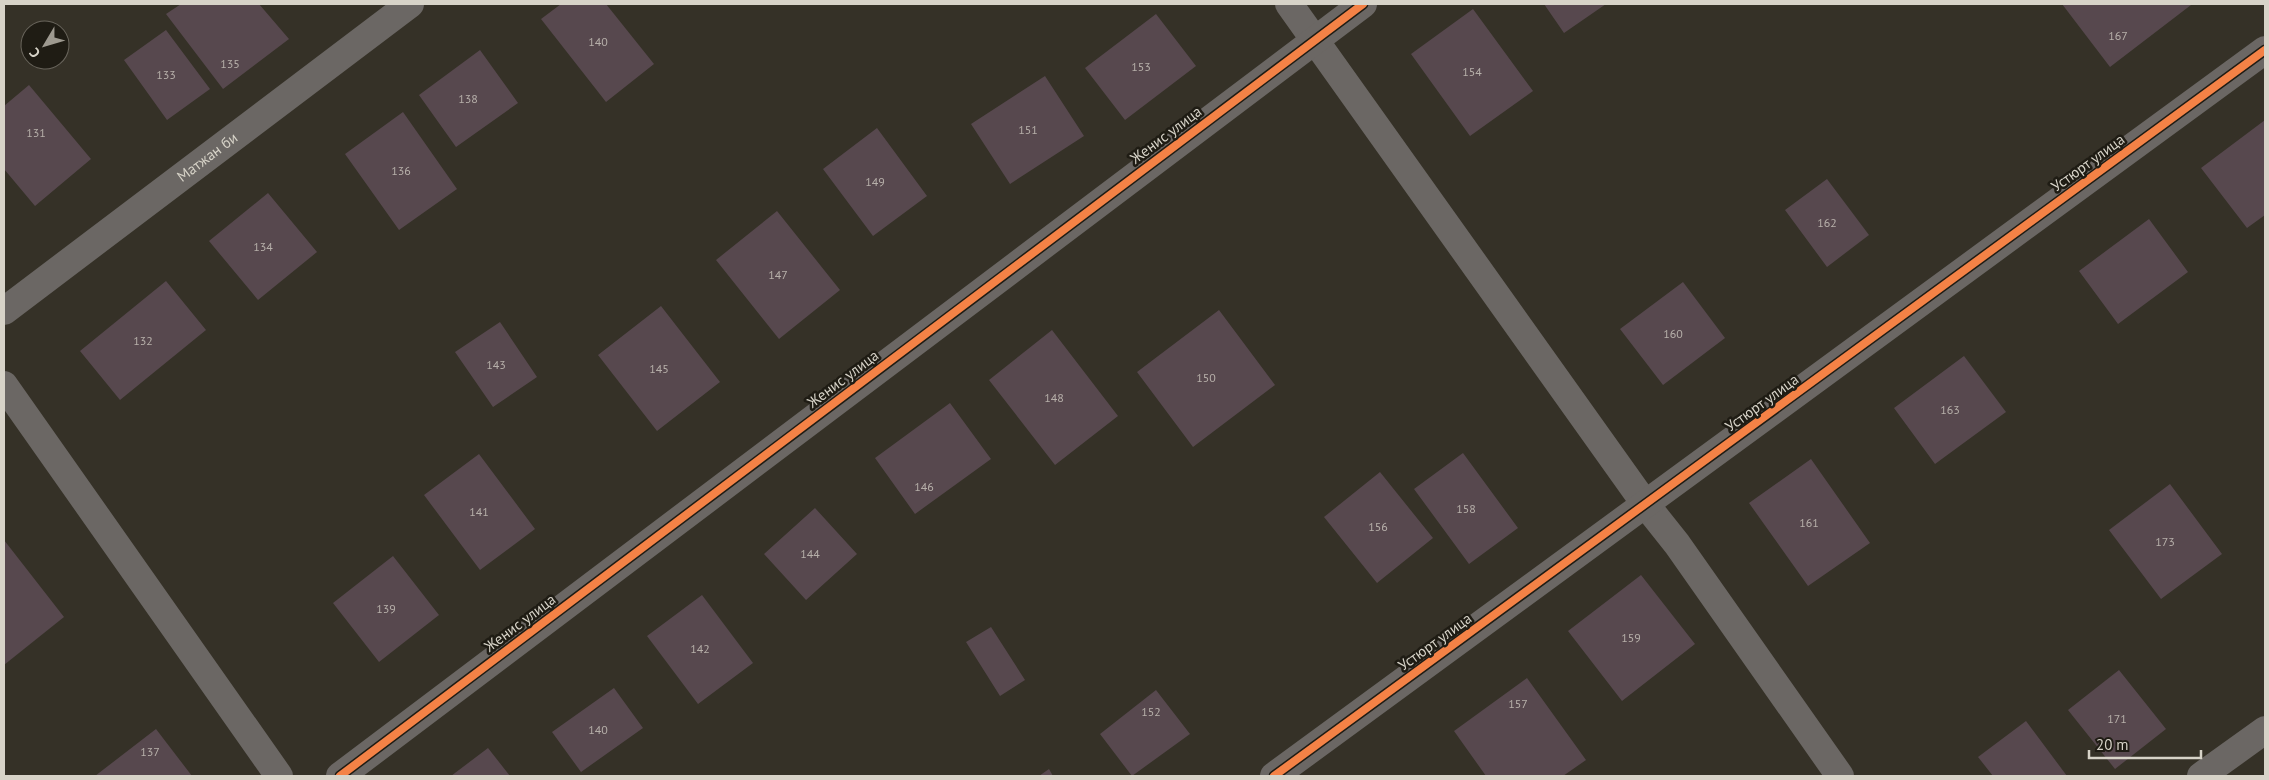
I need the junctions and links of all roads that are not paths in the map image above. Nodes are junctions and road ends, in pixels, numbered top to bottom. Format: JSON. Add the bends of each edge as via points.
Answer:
{"nodes":[{"id":1,"x":410,"y":4,"type":"edge"},
{"id":2,"x":1289,"y":4,"type":"edge"},
{"id":3,"x":1363,"y":4,"type":"edge"},
{"id":4,"x":1316,"y":39,"type":"junction"},
{"id":5,"x":2265,"y":50,"type":"edge"},
{"id":6,"x":4,"y":311,"type":"edge"},
{"id":7,"x":4,"y":384,"type":"edge"},
{"id":8,"x":1646,"y":505,"type":"junction"},
{"id":9,"x":2265,"y":730,"type":"edge"},
{"id":10,"x":279,"y":776,"type":"edge"},
{"id":11,"x":340,"y":776,"type":"edge"},
{"id":12,"x":1274,"y":776,"type":"edge"},
{"id":13,"x":1840,"y":776,"type":"edge"},
{"id":14,"x":2201,"y":776,"type":"edge"}],
"edges":[{"from":1,"to":6,"type":"street","name":"Матжан би"},
{"from":2,"to":4,"type":"street"},
{"from":3,"to":4,"type":"street","name":"Женис улица"},
{"from":4,"to":8,"type":"street"},
{"from":4,"to":11,"type":"street","name":"Женис улица"},
{"from":5,"to":8,"type":"street","name":"Устюрт улица"},
{"from":7,"to":10,"type":"street"},
{"from":8,"to":12,"type":"street","name":"Устюрт улица"},
{"from":8,"to":13,"type":"street","via":[[1677,544]]},
{"from":9,"to":14,"type":"street"}]}
